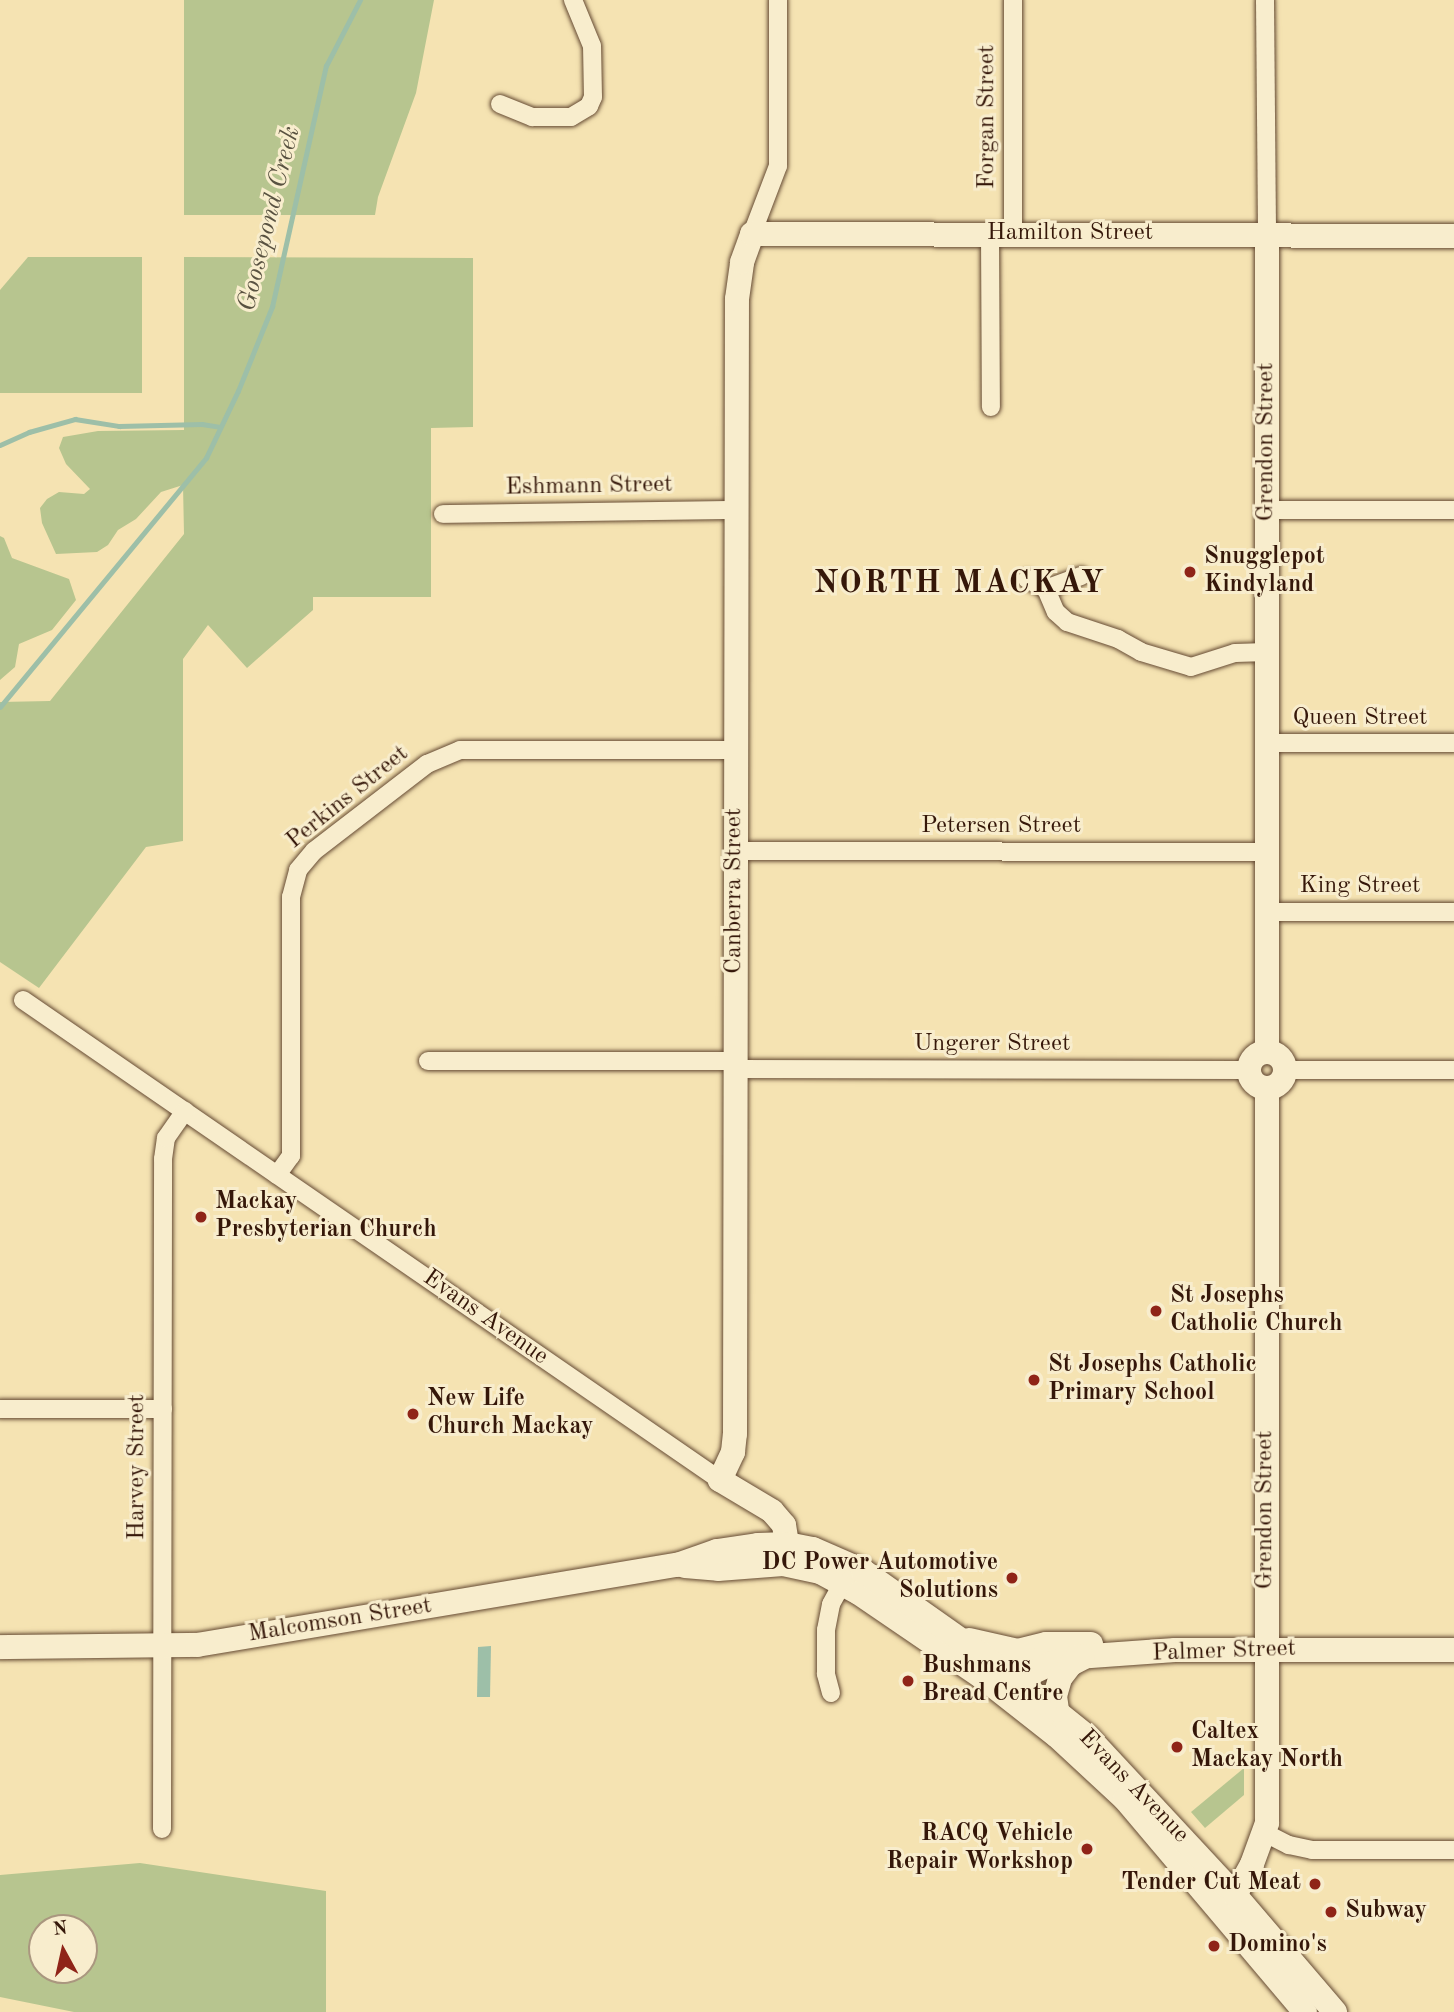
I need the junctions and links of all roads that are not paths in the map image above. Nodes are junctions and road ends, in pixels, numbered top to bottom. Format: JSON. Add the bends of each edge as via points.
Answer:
{"nodes":[{"id":1,"x":573,"y":0,"type":"edge"},
{"id":2,"x":778,"y":0,"type":"edge"},
{"id":3,"x":1013,"y":0,"type":"edge"},
{"id":4,"x":1265,"y":0,"type":"edge"},
{"id":5,"x":500,"y":104,"type":"dead end"},
{"id":6,"x":752,"y":234,"type":"junction"},
{"id":7,"x":1001,"y":234,"type":"junction"},
{"id":8,"x":1267,"y":234,"type":"junction"},
{"id":9,"x":1454,"y":236,"type":"edge"},
{"id":10,"x":990,"y":407,"type":"dead end"},
{"id":11,"x":736,"y":510,"type":"junction"},
{"id":12,"x":1267,"y":510,"type":"junction"},
{"id":13,"x":1454,"y":510,"type":"edge"},
{"id":14,"x":443,"y":514,"type":"dead end"},
{"id":15,"x":1081,"y":576,"type":"dead end"},
{"id":16,"x":1027,"y":579,"type":"dead end"},
{"id":17,"x":1046,"y":589,"type":"junction"},
{"id":18,"x":1267,"y":652,"type":"junction"},
{"id":19,"x":1266,"y":743,"type":"junction"},
{"id":20,"x":1454,"y":743,"type":"edge"},
{"id":21,"x":736,"y":750,"type":"junction"},
{"id":22,"x":735,"y":851,"type":"junction"},
{"id":23,"x":1266,"y":852,"type":"junction"},
{"id":24,"x":1266,"y":912,"type":"junction"},
{"id":25,"x":1454,"y":912,"type":"edge"},
{"id":26,"x":23,"y":1000,"type":"dead end"},
{"id":27,"x":1267,"y":1052,"type":"junction"},
{"id":28,"x":428,"y":1061,"type":"dead end"},
{"id":29,"x":735,"y":1065,"type":"junction"},
{"id":30,"x":1249,"y":1070,"type":"junction"},
{"id":31,"x":1286,"y":1070,"type":"junction"},
{"id":32,"x":1454,"y":1070,"type":"edge"},
{"id":33,"x":1267,"y":1089,"type":"junction"},
{"id":34,"x":185,"y":1111,"type":"junction"},
{"id":35,"x":277,"y":1175,"type":"junction"},
{"id":36,"x":0,"y":1409,"type":"edge"},
{"id":37,"x":163,"y":1409,"type":"junction"},
{"id":38,"x":729,"y":1486,"type":"junction"},
{"id":39,"x":772,"y":1551,"type":"junction"},
{"id":40,"x":818,"y":1564,"type":"junction"},
{"id":41,"x":843,"y":1582,"type":"junction"},
{"id":42,"x":826,"y":1630,"type":"junction"},
{"id":43,"x":954,"y":1636,"type":"junction"},
{"id":44,"x":0,"y":1647,"type":"edge"},
{"id":45,"x":163,"y":1648,"type":"junction"},
{"id":46,"x":1032,"y":1649,"type":"junction"},
{"id":47,"x":1175,"y":1650,"type":"junction"},
{"id":48,"x":1266,"y":1650,"type":"junction"},
{"id":49,"x":1454,"y":1650,"type":"edge"},
{"id":50,"x":1087,"y":1657,"type":"junction"},
{"id":51,"x":1012,"y":1688,"type":"junction"},
{"id":52,"x":831,"y":1693,"type":"dead end"},
{"id":53,"x":1057,"y":1710,"type":"junction"},
{"id":54,"x":162,"y":1829,"type":"dead end"},
{"id":55,"x":1261,"y":1842,"type":"junction"},
{"id":56,"x":1454,"y":1850,"type":"edge"},
{"id":57,"x":1222,"y":1891,"type":"junction"},
{"id":58,"x":1305,"y":2012,"type":"edge"},
{"id":59,"x":1335,"y":2012,"type":"edge"}],
"edges":[{"from":1,"to":5,"type":"street","via":[[592,46],[594,82],[589,106],[571,117],[532,117]]},
{"from":2,"to":6,"type":"street","via":[[778,166]]},
{"from":3,"to":7,"type":"street","name":"Forgan Street"},
{"from":4,"to":8,"type":"street","name":"Grendon Street"},
{"from":6,"to":7,"type":"street","name":"Hamilton Street"},
{"from":6,"to":11,"type":"street","name":"Canberra Street","via":[[737,299]]},
{"from":7,"to":8,"type":"street","name":"Hamilton Street"},
{"from":7,"to":10,"type":"street","name":"Forgan Street"},
{"from":8,"to":9,"type":"street","name":"Hamilton Street"},
{"from":8,"to":12,"type":"street","name":"Grendon Street"},
{"from":11,"to":14,"type":"street","name":"Eshmann Street"},
{"from":11,"to":21,"type":"street","name":"Canberra Street"},
{"from":12,"to":13,"type":"street"},
{"from":12,"to":18,"type":"street","name":"Grendon Street"},
{"from":15,"to":17,"type":"street"},
{"from":16,"to":17,"type":"street"},
{"from":17,"to":18,"type":"street","via":[[1056,612],[1067,622],[1179,665],[1191,667],[1235,653]]},
{"from":18,"to":19,"type":"street","name":"Grendon Street"},
{"from":19,"to":20,"type":"street","name":"Queen Street"},
{"from":19,"to":23,"type":"street","name":"Grendon Street"},
{"from":21,"to":22,"type":"street","name":"Canberra Street"},
{"from":21,"to":35,"type":"street","name":"Perkins Street","via":[[460,750],[427,764],[314,851],[298,870],[291,897],[291,1156]]},
{"from":22,"to":23,"type":"street","name":"Petersen Street"},
{"from":22,"to":29,"type":"street","name":"Canberra Street"},
{"from":23,"to":24,"type":"street","name":"Grendon Street"},
{"from":24,"to":25,"type":"street","name":"King Street"},
{"from":24,"to":27,"type":"street","name":"Grendon Street"},
{"from":26,"to":34,"type":"street","name":"Evans Avenue"},
{"from":27,"to":30,"type":"street","via":[[1253,1060]]},
{"from":27,"to":31,"type":"street","via":[[1278,1056]]},
{"from":28,"to":29,"type":"street","name":"Ungerer Street"},
{"from":29,"to":30,"type":"street","name":"Ungerer Street"},
{"from":29,"to":38,"type":"street","name":"Canberra Street","via":[[734,1440]]},
{"from":30,"to":33,"type":"street","via":[[1256,1085]]},
{"from":31,"to":32,"type":"street"},
{"from":31,"to":33,"type":"street","via":[[1282,1082]]},
{"from":33,"to":48,"type":"street","name":"Grendon Street"},
{"from":34,"to":35,"type":"street","name":"Evans Avenue"},
{"from":34,"to":37,"type":"street","name":"Harvey Street","via":[[166,1138],[163,1159]]},
{"from":35,"to":38,"type":"street","name":"Evans Avenue"},
{"from":36,"to":37,"type":"street"},
{"from":37,"to":45,"type":"street","name":"Harvey Street"},
{"from":38,"to":39,"type":"street","name":"Evans Avenue","via":[[756,1516]]},
{"from":39,"to":40,"type":"street","name":"Evans Avenue"},
{"from":39,"to":40,"type":"street","name":"Evans Avenue"},
{"from":39,"to":45,"type":"street","name":"Malcomson Street","via":[[717,1551],[677,1565]]},
{"from":40,"to":41,"type":"street"},
{"from":40,"to":42,"type":"street"},
{"from":40,"to":43,"type":"street","name":"Evans Avenue","via":[[863,1571]]},
{"from":41,"to":42,"type":"street","via":[[831,1604]]},
{"from":41,"to":51,"type":"street","name":"Evans Avenue"},
{"from":42,"to":52,"type":"street"},
{"from":43,"to":46,"type":"street","via":[[1008,1650]]},
{"from":43,"to":51,"type":"street","name":"Evans Avenue"},
{"from":44,"to":45,"type":"street","name":"Malcomson Street"},
{"from":45,"to":54,"type":"street","name":"Harvey Street"},
{"from":46,"to":47,"type":"street","via":[[1046,1644],[1092,1644]]},
{"from":46,"to":51,"type":"street","via":[[1022,1658]]},
{"from":47,"to":48,"type":"street","name":"Palmer Street"},
{"from":47,"to":50,"type":"street","name":"Palmer Street"},
{"from":48,"to":49,"type":"street","name":"Palmer Street"},
{"from":48,"to":55,"type":"street","name":"Grendon Street"},
{"from":50,"to":51,"type":"street","name":"Palmer Street","via":[[1052,1663]]},
{"from":50,"to":53,"type":"street","via":[[1071,1664],[1062,1675],[1055,1696]]},
{"from":51,"to":53,"type":"street","name":"Evans Avenue"},
{"from":51,"to":57,"type":"street","name":"Evans Avenue"},
{"from":53,"to":57,"type":"street","name":"Evans Avenue","via":[[1116,1765]]},
{"from":55,"to":56,"type":"street","via":[[1312,1850]]},
{"from":55,"to":57,"type":"street"},
{"from":57,"to":58,"type":"street","name":"Evans Avenue"},
{"from":57,"to":59,"type":"street","name":"Evans Avenue"}]}
